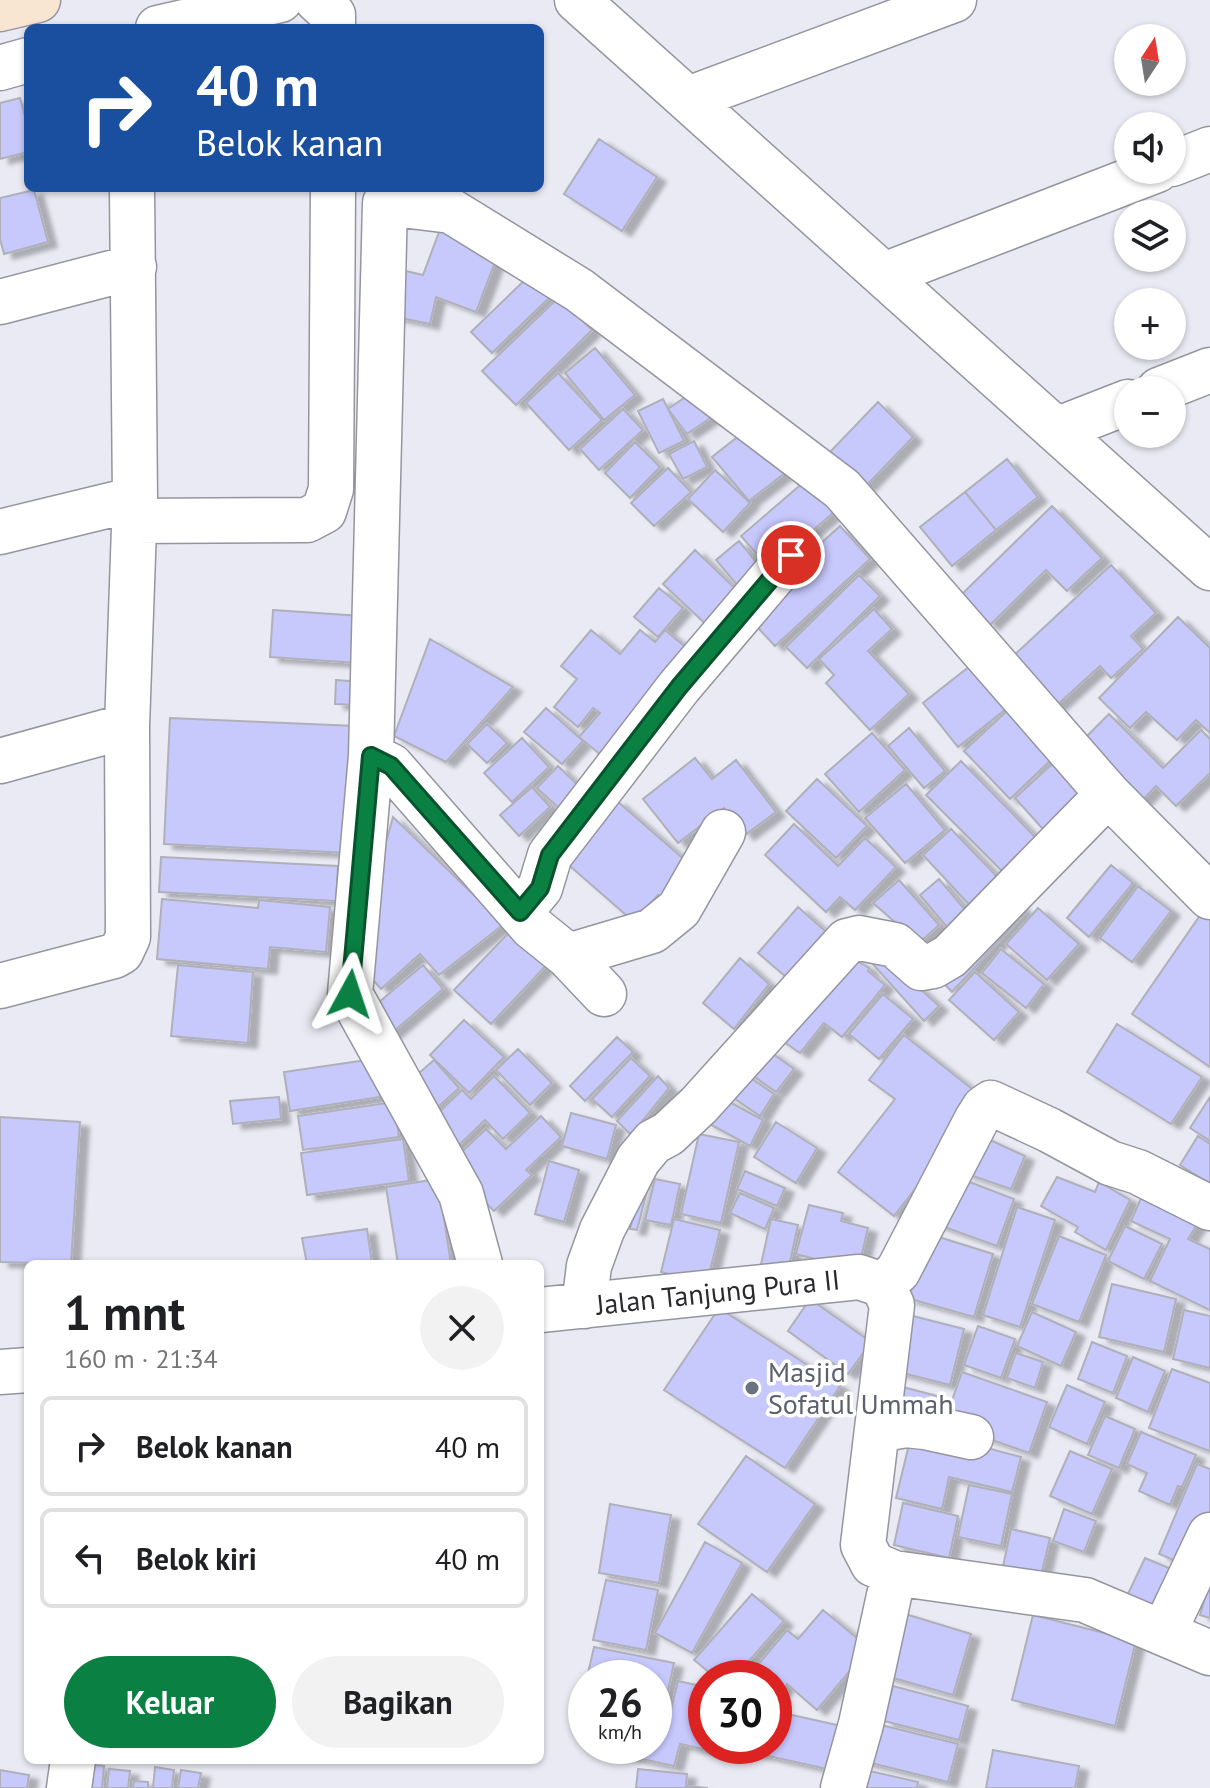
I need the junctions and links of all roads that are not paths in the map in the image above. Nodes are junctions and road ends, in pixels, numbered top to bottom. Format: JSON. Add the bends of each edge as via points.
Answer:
{"nodes":[{"id":1,"x":38,"y":0,"type":"edge"},
{"id":2,"x":280,"y":0,"type":"edge"},
{"id":3,"x":317,"y":0,"type":"edge"},
{"id":4,"x":577,"y":0,"type":"edge"},
{"id":5,"x":954,"y":0,"type":"edge"},
{"id":6,"x":0,"y":9,"type":"edge"},
{"id":7,"x":175,"y":24,"type":"edge"},
{"id":8,"x":333,"y":24,"type":"edge"},
{"id":9,"x":24,"y":61,"type":"edge"},
{"id":10,"x":0,"y":68,"type":"edge"},
{"id":11,"x":688,"y":99,"type":"junction"},
{"id":12,"x":1210,"y":149,"type":"edge"},
{"id":13,"x":1186,"y":158,"type":"edge"},
{"id":14,"x":1121,"y":184,"type":"edge"},
{"id":15,"x":132,"y":192,"type":"edge"},
{"id":16,"x":333,"y":192,"type":"edge"},
{"id":17,"x":134,"y":267,"type":"junction"},
{"id":18,"x":884,"y":275,"type":"junction"},
{"id":19,"x":0,"y":302,"type":"edge"},
{"id":20,"x":1210,"y":370,"type":"edge"},
{"id":21,"x":1186,"y":379,"type":"edge"},
{"id":22,"x":1114,"y":407,"type":"edge"},
{"id":23,"x":1056,"y":430,"type":"junction"},
{"id":24,"x":134,"y":510,"type":"junction"},
{"id":25,"x":0,"y":532,"type":"edge"},
{"id":26,"x":791,"y":555,"type":"dead end"},
{"id":27,"x":1210,"y":568,"type":"edge"},
{"id":28,"x":127,"y":726,"type":"junction"},
{"id":29,"x":371,"y":756,"type":"junction"},
{"id":30,"x":0,"y":761,"type":"edge"},
{"id":31,"x":1108,"y":794,"type":"junction"},
{"id":32,"x":723,"y":832,"type":"dead end"},
{"id":33,"x":1210,"y":897,"type":"edge"},
{"id":34,"x":520,"y":912,"type":"junction"},
{"id":35,"x":568,"y":956,"type":"junction"},
{"id":36,"x":0,"y":986,"type":"edge"},
{"id":37,"x":604,"y":994,"type":"dead end"},
{"id":38,"x":1210,"y":1208,"type":"edge"},
{"id":39,"x":479,"y":1260,"type":"edge"},
{"id":40,"x":883,"y":1285,"type":"junction"},
{"id":41,"x":584,"y":1306,"type":"junction"},
{"id":42,"x":544,"y":1310,"type":"edge"},
{"id":43,"x":24,"y":1370,"type":"edge"},
{"id":44,"x":0,"y":1372,"type":"edge"},
{"id":45,"x":877,"y":1430,"type":"junction"},
{"id":46,"x":971,"y":1437,"type":"dead end"},
{"id":47,"x":1210,"y":1535,"type":"edge"},
{"id":48,"x":894,"y":1573,"type":"junction"},
{"id":49,"x":1164,"y":1632,"type":"junction"},
{"id":50,"x":1210,"y":1653,"type":"edge"},
{"id":51,"x":72,"y":1764,"type":"edge"},
{"id":52,"x":69,"y":1788,"type":"edge"},
{"id":53,"x":843,"y":1788,"type":"edge"}],
"edges":[{"from":1,"to":6,"type":"street"},
{"from":2,"to":7,"type":"street"},
{"from":3,"to":8,"type":"street","via":[[333,15]]},
{"from":4,"to":11,"type":"street"},
{"from":5,"to":11,"type":"street"},
{"from":9,"to":10,"type":"street"},
{"from":11,"to":18,"type":"street"},
{"from":12,"to":13,"type":"street"},
{"from":14,"to":18,"type":"street"},
{"from":15,"to":17,"type":"street"},
{"from":16,"to":24,"type":"street","via":[[331,489],[324,511],[307,520]]},
{"from":17,"to":19,"type":"street"},
{"from":17,"to":24,"type":"street"},
{"from":18,"to":23,"type":"street"},
{"from":20,"to":21,"type":"street"},
{"from":22,"to":23,"type":"street"},
{"from":23,"to":27,"type":"street"},
{"from":24,"to":25,"type":"street"},
{"from":24,"to":28,"type":"street"},
{"from":26,"to":34,"type":"street","via":[[679,687],[550,855],[540,888]]},
{"from":28,"to":30,"type":"street"},
{"from":28,"to":36,"type":"street","via":[[126,943],[114,956]]},
{"from":29,"to":31,"type":"street","via":[[385,203],[451,211],[579,290],[842,489]]},
{"from":29,"to":34,"type":"street","via":[[391,766]]},
{"from":29,"to":39,"type":"street","via":[[350,994],[461,1194]]},
{"from":31,"to":33,"type":"street"},
{"from":31,"to":41,"type":"street","via":[[950,956],[933,966],[921,968],[895,945],[847,941],[699,1105],[638,1160],[589,1266]]},
{"from":32,"to":35,"type":"street","via":[[679,909],[652,931]]},
{"from":34,"to":35,"type":"street"},
{"from":35,"to":37,"type":"street"},
{"from":38,"to":40,"type":"street","via":[[991,1103],[977,1119],[898,1271]]},
{"from":40,"to":41,"type":"street","name":"Jalan Tanjung Pura II","via":[[859,1277]]},
{"from":40,"to":45,"type":"street","name":"Jalan Tanjung Pura II","via":[[892,1305]]},
{"from":41,"to":42,"type":"street","name":"Jalan Tanjung Pura II"},
{"from":43,"to":44,"type":"street"},
{"from":45,"to":46,"type":"street","via":[[906,1425]]},
{"from":45,"to":48,"type":"street","name":"Jalan Tanjung Pura II","via":[[863,1545],[873,1564]]},
{"from":47,"to":49,"type":"street"},
{"from":48,"to":49,"type":"street","via":[[1085,1600]]},
{"from":48,"to":53,"type":"street"},
{"from":49,"to":50,"type":"street"},
{"from":51,"to":52,"type":"street"}]}
